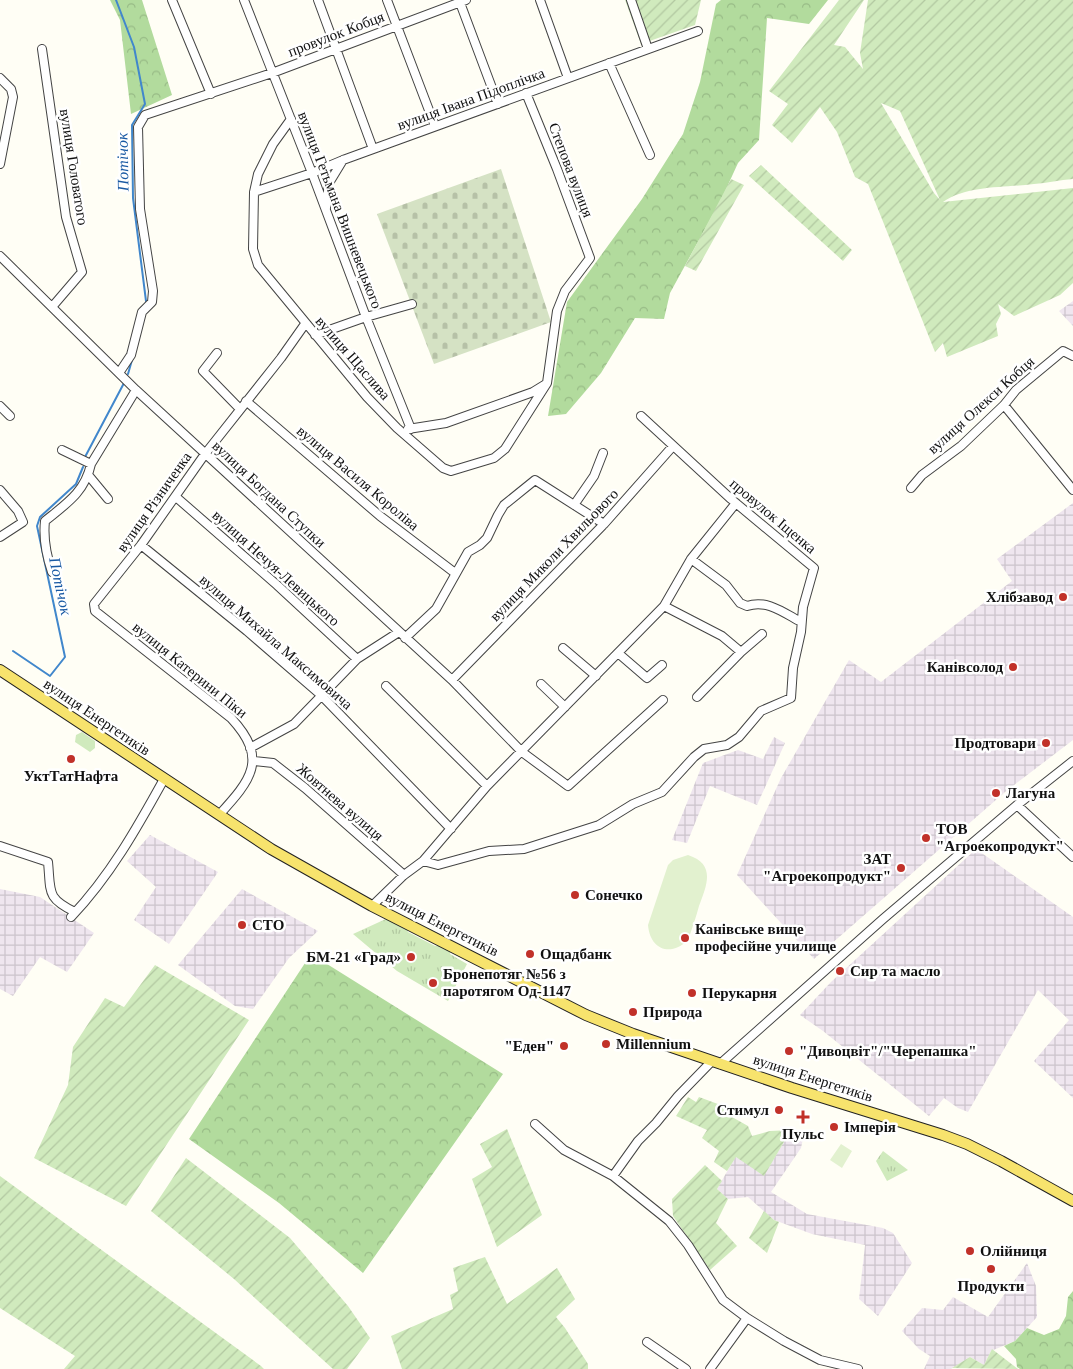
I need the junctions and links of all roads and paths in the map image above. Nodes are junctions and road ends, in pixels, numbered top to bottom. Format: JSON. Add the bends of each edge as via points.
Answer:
{"nodes":[{"id":1,"x":172,"y":0,"type":"edge"},
{"id":2,"x":244,"y":0,"type":"edge"},
{"id":3,"x":318,"y":0,"type":"edge"},
{"id":4,"x":387,"y":0,"type":"edge"},
{"id":5,"x":462,"y":0,"type":"edge"},
{"id":6,"x":540,"y":0,"type":"edge"},
{"id":7,"x":630,"y":0,"type":"edge"},
{"id":8,"x":396,"y":25,"type":"junction"},
{"id":9,"x":698,"y":31,"type":"dead end"},
{"id":10,"x":336,"y":48,"type":"junction"},
{"id":11,"x":42,"y":49,"type":"dead end"},
{"id":12,"x":648,"y":49,"type":"junction"},
{"id":13,"x":609,"y":63,"type":"junction"},
{"id":14,"x":272,"y":73,"type":"junction"},
{"id":15,"x":0,"y":78,"type":"edge"},
{"id":16,"x":568,"y":78,"type":"junction"},
{"id":17,"x":526,"y":93,"type":"junction"},
{"id":18,"x":211,"y":94,"type":"junction"},
{"id":19,"x":498,"y":104,"type":"junction"},
{"id":20,"x":291,"y":119,"type":"junction"},
{"id":21,"x":435,"y":126,"type":"junction"},
{"id":22,"x":373,"y":149,"type":"junction"},
{"id":23,"x":650,"y":156,"type":"dead end"},
{"id":24,"x":343,"y":160,"type":"junction"},
{"id":25,"x":0,"y":163,"type":"edge"},
{"id":26,"x":312,"y":173,"type":"junction"},
{"id":27,"x":254,"y":192,"type":"junction"},
{"id":28,"x":326,"y":210,"type":"junction"},
{"id":29,"x":0,"y":256,"type":"edge"},
{"id":30,"x":412,"y":304,"type":"dead end"},
{"id":31,"x":52,"y":308,"type":"junction"},
{"id":32,"x":366,"y":317,"type":"junction"},
{"id":33,"x":306,"y":324,"type":"junction"},
{"id":34,"x":315,"y":335,"type":"junction"},
{"id":35,"x":217,"y":353,"type":"dead end"},
{"id":36,"x":1073,"y":356,"type":"edge"},
{"id":37,"x":119,"y":372,"type":"junction"},
{"id":38,"x":548,"y":384,"type":"junction"},
{"id":39,"x":136,"y":390,"type":"junction"},
{"id":40,"x":246,"y":401,"type":"junction"},
{"id":41,"x":1004,"y":405,"type":"junction"},
{"id":42,"x":0,"y":406,"type":"edge"},
{"id":43,"x":240,"y":409,"type":"junction"},
{"id":44,"x":10,"y":416,"type":"dead end"},
{"id":45,"x":641,"y":416,"type":"dead end"},
{"id":46,"x":397,"y":428,"type":"junction"},
{"id":47,"x":411,"y":429,"type":"junction"},
{"id":48,"x":673,"y":446,"type":"junction"},
{"id":49,"x":62,"y":450,"type":"dead end"},
{"id":50,"x":603,"y":453,"type":"dead end"},
{"id":51,"x":205,"y":454,"type":"junction"},
{"id":52,"x":91,"y":464,"type":"junction"},
{"id":53,"x":88,"y":476,"type":"junction"},
{"id":54,"x":1072,"y":487,"type":"edge"},
{"id":55,"x":911,"y":488,"type":"dead end"},
{"id":56,"x":0,"y":490,"type":"edge"},
{"id":57,"x":176,"y":497,"type":"junction"},
{"id":58,"x":108,"y":499,"type":"dead end"},
{"id":59,"x":736,"y":503,"type":"junction"},
{"id":60,"x":574,"y":505,"type":"junction"},
{"id":61,"x":604,"y":524,"type":"junction"},
{"id":62,"x":0,"y":537,"type":"edge"},
{"id":63,"x":142,"y":546,"type":"junction"},
{"id":64,"x":692,"y":560,"type":"junction"},
{"id":65,"x":52,"y":572,"type":"dead end"},
{"id":66,"x":455,"y":573,"type":"junction"},
{"id":67,"x":664,"y":606,"type":"junction"},
{"id":68,"x":94,"y":611,"type":"joint"},
{"id":69,"x":801,"y":622,"type":"junction"},
{"id":70,"x":762,"y":634,"type":"dead end"},
{"id":71,"x":402,"y":635,"type":"junction"},
{"id":72,"x":563,"y":648,"type":"dead end"},
{"id":73,"x":741,"y":652,"type":"junction"},
{"id":74,"x":618,"y":653,"type":"junction"},
{"id":75,"x":358,"y":659,"type":"junction"},
{"id":76,"x":662,"y":665,"type":"dead end"},
{"id":77,"x":0,"y":670,"type":"edge"},
{"id":78,"x":596,"y":676,"type":"junction"},
{"id":79,"x":452,"y":680,"type":"junction"},
{"id":80,"x":541,"y":684,"type":"dead end"},
{"id":81,"x":386,"y":686,"type":"dead end"},
{"id":82,"x":321,"y":695,"type":"junction"},
{"id":83,"x":697,"y":697,"type":"dead end"},
{"id":84,"x":663,"y":700,"type":"dead end"},
{"id":85,"x":565,"y":708,"type":"junction"},
{"id":86,"x":250,"y":748,"type":"junction"},
{"id":87,"x":522,"y":752,"type":"junction"},
{"id":88,"x":254,"y":761,"type":"junction"},
{"id":89,"x":1073,"y":761,"type":"edge"},
{"id":90,"x":164,"y":779,"type":"junction"},
{"id":91,"x":487,"y":786,"type":"junction"},
{"id":92,"x":1017,"y":806,"type":"junction"},
{"id":93,"x":219,"y":815,"type":"junction"},
{"id":94,"x":451,"y":829,"type":"junction"},
{"id":95,"x":0,"y":846,"type":"edge"},
{"id":96,"x":1073,"y":857,"type":"edge"},
{"id":97,"x":422,"y":861,"type":"junction"},
{"id":98,"x":404,"y":875,"type":"junction"},
{"id":99,"x":372,"y":906,"type":"junction"},
{"id":100,"x":716,"y":1062,"type":"junction"},
{"id":101,"x":535,"y":1124,"type":"dead end"},
{"id":102,"x":613,"y":1176,"type":"junction"},
{"id":103,"x":1073,"y":1200,"type":"edge"},
{"id":104,"x":746,"y":1318,"type":"junction"},
{"id":105,"x":647,"y":1342,"type":"dead end"},
{"id":106,"x":820,"y":1360,"type":"junction"},
{"id":107,"x":686,"y":1369,"type":"edge"},
{"id":108,"x":710,"y":1369,"type":"edge"},
{"id":109,"x":817,"y":1369,"type":"edge"},
{"id":110,"x":858,"y":1369,"type":"edge"}],
"edges":[{"from":1,"to":18,"type":"street"},
{"from":2,"to":14,"type":"street","name":"вулиця Гетьмана Вишневецького"},
{"from":3,"to":10,"type":"street"},
{"from":4,"to":8,"type":"street"},
{"from":5,"to":8,"type":"street","name":"провулок Кобця"},
{"from":5,"to":19,"type":"street"},
{"from":6,"to":16,"type":"street"},
{"from":7,"to":12,"type":"street"},
{"from":8,"to":10,"type":"street","name":"провулок Кобця"},
{"from":8,"to":21,"type":"street"},
{"from":9,"to":12,"type":"street","name":"вулиця Івана Підоплічка"},
{"from":10,"to":14,"type":"street","name":"провулок Кобця"},
{"from":10,"to":22,"type":"street"},
{"from":11,"to":31,"type":"street","name":"вулиця Головатого","via":[[66,217],[82,272]]},
{"from":12,"to":13,"type":"street","name":"вулиця Івана Підоплічка"},
{"from":13,"to":16,"type":"street","name":"вулиця Івана Підоплічка"},
{"from":13,"to":23,"type":"street"},
{"from":14,"to":18,"type":"street","name":"провулок Кобця"},
{"from":14,"to":20,"type":"street","name":"вулиця Гетьмана Вишневецького"},
{"from":15,"to":25,"type":"street","via":[[11,89],[13,98]]},
{"from":16,"to":17,"type":"street","name":"вулиця Івана Підоплічка"},
{"from":17,"to":19,"type":"street","name":"вулиця Івана Підоплічка"},
{"from":17,"to":38,"type":"street","name":"Степова вулиця","via":[[590,258],[565,291],[557,311]]},
{"from":18,"to":37,"type":"street","name":"провулок Кобця","via":[[145,115],[138,127],[140,209],[153,291],[152,302],[142,312],[131,355]]},
{"from":19,"to":21,"type":"street","name":"вулиця Івана Підоплічка"},
{"from":20,"to":26,"type":"street","name":"вулиця Гетьмана Вишневецького"},
{"from":20,"to":27,"type":"street","name":"вулиця Щаслива","via":[[273,144],[258,174]]},
{"from":21,"to":22,"type":"street","name":"вулиця Івана Підоплічка"},
{"from":22,"to":24,"type":"street","name":"вулиця Івана Підоплічка"},
{"from":24,"to":26,"type":"street","name":"вулиця Івана Підоплічка"},
{"from":24,"to":28,"type":"street","via":[[329,183]]},
{"from":26,"to":27,"type":"street","name":"вулиця Івана Підоплічка"},
{"from":26,"to":28,"type":"street","name":"вулиця Гетьмана Вишневецького"},
{"from":27,"to":33,"type":"street","name":"вулиця Щаслива","via":[[253,249],[258,265]]},
{"from":28,"to":32,"type":"street","name":"вулиця Гетьмана Вишневецького"},
{"from":29,"to":31,"type":"street","name":"вулиця Богдана Ступки"},
{"from":30,"to":32,"type":"street"},
{"from":31,"to":37,"type":"street","name":"вулиця Богдана Ступки"},
{"from":32,"to":34,"type":"street"},
{"from":32,"to":47,"type":"street","name":"вулиця Гетьмана Вишневецького"},
{"from":33,"to":34,"type":"street","name":"вулиця Щаслива"},
{"from":33,"to":40,"type":"street","name":"вулиця Різниченка"},
{"from":34,"to":46,"type":"street","name":"вулиця Щаслива","via":[[366,397]]},
{"from":35,"to":43,"type":"street","via":[[203,371]]},
{"from":36,"to":41,"type":"street","name":"вулиця Олекси Кобця","via":[[1063,351],[1016,390]]},
{"from":37,"to":39,"type":"street","name":"вулиця Богдана Ступки"},
{"from":38,"to":46,"type":"street","name":"вулиця Щаслива","via":[[506,449],[494,458],[451,471],[443,468]]},
{"from":38,"to":47,"type":"street","via":[[446,423]]},
{"from":39,"to":51,"type":"street","name":"вулиця Богдана Ступки"},
{"from":39,"to":52,"type":"street"},
{"from":40,"to":43,"type":"street","name":"вулиця Різниченка"},
{"from":40,"to":66,"type":"street","name":"вулиця Василя Короліва","via":[[380,516]]},
{"from":41,"to":54,"type":"street"},
{"from":41,"to":55,"type":"street","name":"вулиця Олекси Кобця"},
{"from":42,"to":44,"type":"street"},
{"from":43,"to":51,"type":"street","name":"вулиця Різниченка"},
{"from":45,"to":48,"type":"street","name":"провулок Іщенка"},
{"from":46,"to":47,"type":"street"},
{"from":48,"to":59,"type":"street","name":"провулок Іщенка"},
{"from":48,"to":61,"type":"street","name":"вулиця Миколи Хвильового"},
{"from":49,"to":52,"type":"street"},
{"from":50,"to":60,"type":"street","via":[[594,476]]},
{"from":51,"to":57,"type":"street","name":"вулиця Різниченка"},
{"from":51,"to":71,"type":"street","name":"вулиця Богдана Ступки"},
{"from":52,"to":53,"type":"street"},
{"from":53,"to":58,"type":"street"},
{"from":53,"to":65,"type":"street","via":[[82,488],[44,521],[43,534]]},
{"from":56,"to":62,"type":"street","via":[[23,522]]},
{"from":57,"to":63,"type":"street","name":"вулиця Різниченка"},
{"from":57,"to":75,"type":"street","name":"вулиця Нечуя-Левицького"},
{"from":59,"to":64,"type":"street"},
{"from":59,"to":69,"type":"street","name":"провулок Іщенка","via":[[814,568]]},
{"from":60,"to":61,"type":"street"},
{"from":60,"to":66,"type":"street","via":[[535,480],[504,505],[487,538],[468,552]]},
{"from":61,"to":79,"type":"street","name":"вулиця Миколи Хвильового"},
{"from":63,"to":68,"type":"street","name":"вулиця Різниченка","via":[[94,604]]},
{"from":63,"to":82,"type":"street","name":"вулиця Михайла Максимовича"},
{"from":64,"to":67,"type":"street"},
{"from":64,"to":69,"type":"street","via":[[726,585],[740,603],[747,606],[764,604]]},
{"from":66,"to":71,"type":"street","via":[[436,609]]},
{"from":67,"to":73,"type":"street","via":[[722,636]]},
{"from":67,"to":74,"type":"street"},
{"from":68,"to":86,"type":"street","name":"вулиця Катерини Піки","via":[[232,718],[244,732]]},
{"from":69,"to":97,"type":"street","name":"провулок Іщенка","via":[[791,698],[761,711],[739,737],[727,745],[704,749],[662,792],[633,804],[598,825],[559,839],[524,849],[489,851],[438,866]]},
{"from":70,"to":73,"type":"street"},
{"from":71,"to":75,"type":"street"},
{"from":71,"to":79,"type":"street","name":"вулиця Богдана Ступки"},
{"from":72,"to":78,"type":"street"},
{"from":73,"to":83,"type":"street"},
{"from":74,"to":76,"type":"street","via":[[647,678]]},
{"from":74,"to":78,"type":"street"},
{"from":75,"to":82,"type":"street"},
{"from":77,"to":90,"type":"main road","name":"вулиця Енергетиків"},
{"from":78,"to":85,"type":"street"},
{"from":79,"to":87,"type":"street","name":"вулиця Богдана Ступки"},
{"from":80,"to":85,"type":"street"},
{"from":81,"to":91,"type":"street"},
{"from":82,"to":86,"type":"street","via":[[294,724]]},
{"from":82,"to":94,"type":"street","name":"вулиця Михайла Максимовича"},
{"from":84,"to":87,"type":"street","name":"вулиця Богдана Ступки","via":[[568,786]]},
{"from":85,"to":87,"type":"street"},
{"from":86,"to":88,"type":"street","name":"вулиця Катерини Піки"},
{"from":87,"to":91,"type":"street"},
{"from":88,"to":93,"type":"street","via":[[249,780]]},
{"from":88,"to":98,"type":"street","name":"Жовтнева вулиця","via":[[273,762]]},
{"from":89,"to":92,"type":"street"},
{"from":90,"to":93,"type":"main road","name":"вулиця Енергетиків"},
{"from":90,"to":95,"type":"street","via":[[123,852],[73,914],[58,904],[51,894],[48,862]]},
{"from":91,"to":94,"type":"street"},
{"from":92,"to":96,"type":"street"},
{"from":92,"to":100,"type":"street"},
{"from":93,"to":99,"type":"main road","name":"вулиця Енергетиків","via":[[271,849]]},
{"from":94,"to":97,"type":"street"},
{"from":97,"to":98,"type":"street"},
{"from":98,"to":99,"type":"street"},
{"from":99,"to":100,"type":"main road","name":"вулиця Енергетиків","via":[[600,1022]]},
{"from":100,"to":102,"type":"street","via":[[678,1096],[638,1141]]},
{"from":100,"to":103,"type":"main road","name":"вулиця Енергетиків","via":[[967,1144]]},
{"from":101,"to":102,"type":"street","via":[[564,1150]]},
{"from":102,"to":104,"type":"street","via":[[669,1221],[723,1300]]},
{"from":104,"to":106,"type":"street"},
{"from":104,"to":108,"type":"street"},
{"from":105,"to":107,"type":"street"},
{"from":106,"to":109,"type":"street"},
{"from":106,"to":110,"type":"street"}]}
